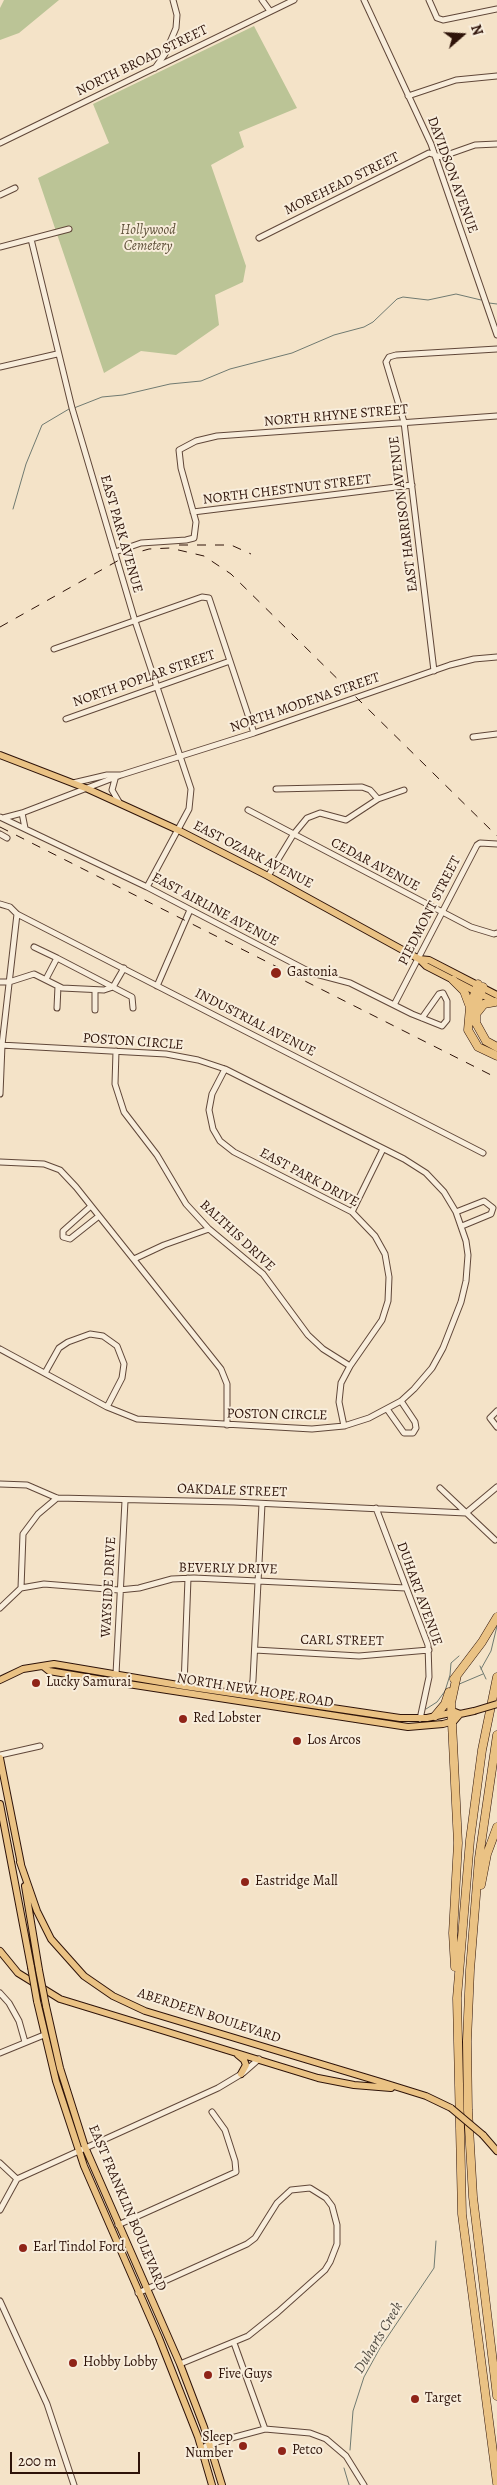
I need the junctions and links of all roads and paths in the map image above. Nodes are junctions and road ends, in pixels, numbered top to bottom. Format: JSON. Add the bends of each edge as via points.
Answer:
{"nodes":[{"id":1,"x":173,"y":0,"type":"edge"},
{"id":2,"x":262,"y":0,"type":"edge"},
{"id":3,"x":294,"y":0,"type":"edge"},
{"id":4,"x":364,"y":0,"type":"edge"},
{"id":5,"x":429,"y":0,"type":"edge"},
{"id":6,"x":497,"y":9,"type":"edge"},
{"id":7,"x":270,"y":11,"type":"junction"},
{"id":8,"x":153,"y":70,"type":"junction"},
{"id":9,"x":497,"y":76,"type":"edge"},
{"id":10,"x":408,"y":96,"type":"junction"},
{"id":11,"x":0,"y":143,"type":"edge"},
{"id":12,"x":497,"y":144,"type":"edge"},
{"id":13,"x":436,"y":157,"type":"junction"},
{"id":14,"x":15,"y":188,"type":"dead end"},
{"id":15,"x":0,"y":195,"type":"edge"},
{"id":16,"x":68,"y":229,"type":"dead end"},
{"id":17,"x":259,"y":238,"type":"dead end"},
{"id":18,"x":31,"y":239,"type":"junction"},
{"id":19,"x":0,"y":247,"type":"edge"},
{"id":20,"x":497,"y":335,"type":"edge"},
{"id":21,"x":497,"y":349,"type":"edge"},
{"id":22,"x":57,"y":354,"type":"junction"},
{"id":23,"x":0,"y":367,"type":"edge"},
{"id":24,"x":497,"y":416,"type":"edge"},
{"id":25,"x":404,"y":422,"type":"junction"},
{"id":26,"x":412,"y":485,"type":"junction"},
{"id":27,"x":193,"y":512,"type":"junction"},
{"id":28,"x":115,"y":552,"type":"junction"},
{"id":29,"x":135,"y":621,"type":"junction"},
{"id":30,"x":54,"y":649,"type":"dead end"},
{"id":31,"x":497,"y":657,"type":"edge"},
{"id":32,"x":230,"y":661,"type":"junction"},
{"id":33,"x":434,"y":671,"type":"junction"},
{"id":34,"x":157,"y":688,"type":"junction"},
{"id":35,"x":66,"y":719,"type":"dead end"},
{"id":36,"x":254,"y":733,"type":"junction"},
{"id":37,"x":497,"y":734,"type":"edge"},
{"id":38,"x":473,"y":737,"type":"dead end"},
{"id":39,"x":0,"y":755,"type":"edge"},
{"id":40,"x":182,"y":757,"type":"junction"},
{"id":41,"x":107,"y":775,"type":"junction"},
{"id":42,"x":121,"y":775,"type":"junction"},
{"id":43,"x":115,"y":779,"type":"junction"},
{"id":44,"x":72,"y":783,"type":"junction"},
{"id":45,"x":88,"y":789,"type":"junction"},
{"id":46,"x":276,"y":789,"type":"dead end"},
{"id":47,"x":404,"y":790,"type":"dead end"},
{"id":48,"x":378,"y":798,"type":"junction"},
{"id":49,"x":119,"y":802,"type":"junction"},
{"id":50,"x":248,"y":810,"type":"dead end"},
{"id":51,"x":22,"y":813,"type":"junction"},
{"id":52,"x":1,"y":817,"type":"edge"},
{"id":53,"x":24,"y":828,"type":"junction"},
{"id":54,"x":178,"y":830,"type":"junction"},
{"id":55,"x":0,"y":834,"type":"edge"},
{"id":56,"x":293,"y":835,"type":"junction"},
{"id":57,"x":7,"y":838,"type":"dead end"},
{"id":58,"x":497,"y":844,"type":"edge"},
{"id":59,"x":268,"y":876,"type":"junction"},
{"id":60,"x":147,"y":887,"type":"junction"},
{"id":61,"x":0,"y":904,"type":"edge"},
{"id":62,"x":190,"y":910,"type":"junction"},
{"id":63,"x":441,"y":913,"type":"junction"},
{"id":64,"x":17,"y":914,"type":"junction"},
{"id":65,"x":496,"y":933,"type":"edge"},
{"id":66,"x":34,"y":947,"type":"dead end"},
{"id":67,"x":57,"y":958,"type":"junction"},
{"id":68,"x":419,"y":959,"type":"junction"},
{"id":69,"x":124,"y":968,"type":"junction"},
{"id":70,"x":46,"y":979,"type":"junction"},
{"id":71,"x":453,"y":980,"type":"junction"},
{"id":72,"x":0,"y":982,"type":"edge"},
{"id":73,"x":9,"y":982,"type":"junction"},
{"id":74,"x":58,"y":986,"type":"junction"},
{"id":75,"x":157,"y":986,"type":"junction"},
{"id":76,"x":113,"y":987,"type":"junction"},
{"id":77,"x":478,"y":989,"type":"junction"},
{"id":78,"x":95,"y":990,"type":"junction"},
{"id":79,"x":496,"y":1000,"type":"edge"},
{"id":80,"x":394,"y":1005,"type":"junction"},
{"id":81,"x":470,"y":1007,"type":"junction"},
{"id":82,"x":57,"y":1008,"type":"dead end"},
{"id":83,"x":133,"y":1008,"type":"dead end"},
{"id":84,"x":94,"y":1010,"type":"dead end"},
{"id":85,"x":475,"y":1016,"type":"junction"},
{"id":86,"x":422,"y":1018,"type":"junction"},
{"id":87,"x":1,"y":1045,"type":"edge"},
{"id":88,"x":497,"y":1047,"type":"edge"},
{"id":89,"x":116,"y":1051,"type":"junction"},
{"id":90,"x":497,"y":1056,"type":"edge"},
{"id":91,"x":225,"y":1069,"type":"junction"},
{"id":92,"x":0,"y":1094,"type":"edge"},
{"id":93,"x":383,"y":1149,"type":"junction"},
{"id":94,"x":483,"y":1153,"type":"dead end"},
{"id":95,"x":0,"y":1162,"type":"edge"},
{"id":96,"x":91,"y":1206,"type":"junction"},
{"id":97,"x":352,"y":1212,"type":"junction"},
{"id":98,"x":456,"y":1212,"type":"junction"},
{"id":99,"x":99,"y":1216,"type":"junction"},
{"id":100,"x":462,"y":1226,"type":"junction"},
{"id":101,"x":209,"y":1229,"type":"junction"},
{"id":102,"x":134,"y":1259,"type":"junction"},
{"id":103,"x":0,"y":1349,"type":"edge"},
{"id":104,"x":350,"y":1366,"type":"junction"},
{"id":105,"x":45,"y":1373,"type":"junction"},
{"id":106,"x":401,"y":1401,"type":"junction"},
{"id":107,"x":107,"y":1406,"type":"junction"},
{"id":108,"x":387,"y":1409,"type":"junction"},
{"id":109,"x":497,"y":1411,"type":"edge"},
{"id":110,"x":227,"y":1425,"type":"junction"},
{"id":111,"x":344,"y":1426,"type":"junction"},
{"id":112,"x":497,"y":1427,"type":"edge"},
{"id":113,"x":0,"y":1484,"type":"edge"},
{"id":114,"x":497,"y":1487,"type":"edge"},
{"id":115,"x":440,"y":1488,"type":"dead end"},
{"id":116,"x":58,"y":1498,"type":"junction"},
{"id":117,"x":125,"y":1501,"type":"junction"},
{"id":118,"x":262,"y":1504,"type":"junction"},
{"id":119,"x":376,"y":1508,"type":"junction"},
{"id":120,"x":466,"y":1513,"type":"junction"},
{"id":121,"x":495,"y":1540,"type":"dead end"},
{"id":122,"x":188,"y":1578,"type":"junction"},
{"id":123,"x":259,"y":1580,"type":"junction"},
{"id":124,"x":20,"y":1588,"type":"junction"},
{"id":125,"x":406,"y":1588,"type":"junction"},
{"id":126,"x":119,"y":1590,"type":"junction"},
{"id":127,"x":0,"y":1608,"type":"edge"},
{"id":128,"x":497,"y":1617,"type":"edge"},
{"id":129,"x":254,"y":1650,"type":"junction"},
{"id":130,"x":429,"y":1650,"type":"junction"},
{"id":131,"x":44,"y":1667,"type":"junction"},
{"id":132,"x":116,"y":1674,"type":"junction"},
{"id":133,"x":457,"y":1675,"type":"junction"},
{"id":134,"x":130,"y":1676,"type":"junction"},
{"id":135,"x":497,"y":1677,"type":"edge"},
{"id":136,"x":0,"y":1680,"type":"edge"},
{"id":137,"x":115,"y":1682,"type":"junction"},
{"id":138,"x":184,"y":1686,"type":"junction"},
{"id":139,"x":250,"y":1695,"type":"junction"},
{"id":140,"x":497,"y":1704,"type":"edge"},
{"id":141,"x":451,"y":1712,"type":"junction"},
{"id":142,"x":460,"y":1714,"type":"junction"},
{"id":143,"x":435,"y":1716,"type":"junction"},
{"id":144,"x":420,"y":1719,"type":"junction"},
{"id":145,"x":451,"y":1722,"type":"junction"},
{"id":146,"x":497,"y":1735,"type":"edge"},
{"id":147,"x":40,"y":1746,"type":"dead end"},
{"id":148,"x":0,"y":1756,"type":"edge"},
{"id":149,"x":0,"y":1804,"type":"edge"},
{"id":150,"x":497,"y":1827,"type":"edge"},
{"id":151,"x":20,"y":1862,"type":"junction"},
{"id":152,"x":474,"y":1914,"type":"junction"},
{"id":153,"x":0,"y":1951,"type":"edge"},
{"id":154,"x":0,"y":1993,"type":"edge"},
{"id":155,"x":457,"y":1998,"type":"junction"},
{"id":156,"x":44,"y":2035,"type":"junction"},
{"id":157,"x":25,"y":2042,"type":"junction"},
{"id":158,"x":235,"y":2052,"type":"junction"},
{"id":159,"x":0,"y":2053,"type":"edge"},
{"id":160,"x":259,"y":2059,"type":"junction"},
{"id":161,"x":241,"y":2074,"type":"junction"},
{"id":162,"x":402,"y":2088,"type":"junction"},
{"id":163,"x":212,"y":2112,"type":"dead end"},
{"id":164,"x":86,"y":2147,"type":"junction"},
{"id":165,"x":79,"y":2151,"type":"junction"},
{"id":166,"x":497,"y":2151,"type":"edge"},
{"id":167,"x":0,"y":2163,"type":"edge"},
{"id":168,"x":17,"y":2179,"type":"junction"},
{"id":169,"x":0,"y":2210,"type":"edge"},
{"id":170,"x":118,"y":2225,"type":"junction"},
{"id":171,"x":148,"y":2290,"type":"junction"},
{"id":172,"x":138,"y":2293,"type":"junction"},
{"id":173,"x":0,"y":2301,"type":"edge"},
{"id":174,"x":486,"y":2317,"type":"junction"},
{"id":175,"x":234,"y":2343,"type":"junction"},
{"id":176,"x":180,"y":2364,"type":"junction"},
{"id":177,"x":497,"y":2366,"type":"edge"},
{"id":178,"x":497,"y":2396,"type":"edge"},
{"id":179,"x":265,"y":2430,"type":"junction"},
{"id":180,"x":209,"y":2444,"type":"junction"},
{"id":181,"x":201,"y":2450,"type":"junction"},
{"id":182,"x":497,"y":2483,"type":"edge"},
{"id":183,"x":74,"y":2485,"type":"edge"},
{"id":184,"x":212,"y":2485,"type":"edge"},
{"id":185,"x":222,"y":2485,"type":"edge"},
{"id":186,"x":364,"y":2485,"type":"edge"}],
"edges":[{"from":1,"to":8,"type":"street","via":[[176,28],[165,54]]},
{"from":2,"to":7,"type":"street"},
{"from":3,"to":7,"type":"street","name":"NORTH BROAD STREET"},
{"from":4,"to":10,"type":"street","name":"DAVIDSON AVENUE"},
{"from":5,"to":6,"type":"street","via":[[437,18],[443,20]]},
{"from":7,"to":8,"type":"street","name":"NORTH BROAD STREET"},
{"from":8,"to":11,"type":"street","name":"NORTH BROAD STREET"},
{"from":9,"to":10,"type":"street","via":[[456,80]]},
{"from":10,"to":13,"type":"street","name":"DAVIDSON AVENUE"},
{"from":12,"to":13,"type":"street","via":[[475,145]]},
{"from":13,"to":17,"type":"street","name":"MOREHEAD STREET","via":[[429,153]]},
{"from":13,"to":20,"type":"street","name":"DAVIDSON AVENUE"},
{"from":14,"to":15,"type":"street"},
{"from":16,"to":18,"type":"street"},
{"from":18,"to":19,"type":"street"},
{"from":18,"to":22,"type":"street","name":"EAST PARK AVENUE"},
{"from":21,"to":25,"type":"street","name":"EAST HARRISON AVENUE","via":[[389,357],[386,362]]},
{"from":22,"to":23,"type":"street"},
{"from":22,"to":28,"type":"street","name":"EAST PARK AVENUE"},
{"from":24,"to":25,"type":"street","name":"NORTH RHYNE STREET"},
{"from":25,"to":26,"type":"street","name":"EAST HARRISON AVENUE"},
{"from":25,"to":27,"type":"street","name":"NORTH RHYNE STREET","via":[[217,436],[196,441],[179,450]]},
{"from":26,"to":27,"type":"street","name":"NORTH CHESTNUT STREET"},
{"from":26,"to":33,"type":"street","name":"EAST HARRISON AVENUE"},
{"from":27,"to":28,"type":"street","via":[[194,538],[141,543]]},
{"from":28,"to":29,"type":"street","name":"EAST PARK AVENUE"},
{"from":29,"to":30,"type":"street"},
{"from":29,"to":32,"type":"street","via":[[202,597],[209,598]]},
{"from":29,"to":34,"type":"street","name":"EAST PARK AVENUE"},
{"from":31,"to":33,"type":"street","name":"NORTH MODENA STREET","via":[[474,659]]},
{"from":32,"to":34,"type":"street","name":"NORTH POPLAR STREET"},
{"from":32,"to":36,"type":"street"},
{"from":33,"to":36,"type":"street","name":"NORTH MODENA STREET"},
{"from":34,"to":35,"type":"street","name":"NORTH POPLAR STREET"},
{"from":34,"to":40,"type":"street","name":"EAST PARK AVENUE"},
{"from":36,"to":40,"type":"street","name":"NORTH MODENA STREET"},
{"from":37,"to":38,"type":"street"},
{"from":39,"to":44,"type":"main road","name":"EAST OZARK AVENUE"},
{"from":40,"to":42,"type":"street","name":"NORTH MODENA STREET"},
{"from":40,"to":54,"type":"street","name":"EAST PARK AVENUE","via":[[192,796]]},
{"from":41,"to":42,"type":"street","name":"NORTH MODENA STREET"},
{"from":41,"to":44,"type":"street","name":"NORTH MODENA STREET"},
{"from":41,"to":45,"type":"street","name":"NORTH MODENA STREET"},
{"from":42,"to":43,"type":"street","name":"NORTH MODENA STREET"},
{"from":43,"to":45,"type":"street","name":"NORTH MODENA STREET"},
{"from":43,"to":49,"type":"street","via":[[112,790]]},
{"from":44,"to":45,"type":"main road","name":"EAST OZARK AVENUE"},
{"from":45,"to":49,"type":"main road","name":"EAST OZARK AVENUE"},
{"from":45,"to":51,"type":"street","name":"NORTH MODENA STREET"},
{"from":46,"to":48,"type":"street","via":[[362,787]]},
{"from":47,"to":48,"type":"street"},
{"from":48,"to":56,"type":"street","via":[[346,820],[327,814],[313,815]]},
{"from":49,"to":54,"type":"main road","name":"EAST OZARK AVENUE"},
{"from":50,"to":56,"type":"street","name":"CEDAR AVENUE"},
{"from":51,"to":52,"type":"street","name":"NORTH MODENA STREET"},
{"from":51,"to":53,"type":"street"},
{"from":52,"to":53,"type":"street","name":"EAST AIRLINE AVENUE"},
{"from":53,"to":60,"type":"street","name":"EAST AIRLINE AVENUE"},
{"from":54,"to":59,"type":"main road","name":"EAST OZARK AVENUE"},
{"from":54,"to":60,"type":"street","name":"EAST PARK AVENUE"},
{"from":55,"to":57,"type":"street"},
{"from":56,"to":59,"type":"street"},
{"from":56,"to":63,"type":"street","name":"CEDAR AVENUE"},
{"from":58,"to":63,"type":"street","name":"PIEDMONT STREET","via":[[476,845]]},
{"from":59,"to":68,"type":"main road","name":"EAST OZARK AVENUE"},
{"from":60,"to":62,"type":"street","name":"EAST AIRLINE AVENUE"},
{"from":61,"to":64,"type":"street","name":"INDUSTRIAL AVENUE","via":[[10,906]]},
{"from":62,"to":75,"type":"street"},
{"from":62,"to":80,"type":"street","name":"EAST AIRLINE AVENUE","via":[[312,973],[350,983]]},
{"from":63,"to":65,"type":"street","name":"CEDAR AVENUE","via":[[471,928]]},
{"from":63,"to":68,"type":"street","name":"PIEDMONT STREET"},
{"from":64,"to":69,"type":"street","name":"INDUSTRIAL AVENUE"},
{"from":64,"to":73,"type":"street"},
{"from":66,"to":67,"type":"street"},
{"from":67,"to":70,"type":"street"},
{"from":67,"to":76,"type":"street"},
{"from":68,"to":71,"type":"main road","name":"EAST OZARK AVENUE"},
{"from":68,"to":77,"type":"main road","name":"EAST OZARK AVENUE","via":[[429,960]]},
{"from":68,"to":80,"type":"street","name":"PIEDMONT STREET"},
{"from":69,"to":75,"type":"street","name":"INDUSTRIAL AVENUE"},
{"from":69,"to":76,"type":"street"},
{"from":70,"to":73,"type":"street","via":[[34,974]]},
{"from":70,"to":74,"type":"street"},
{"from":71,"to":77,"type":"main road","name":"EAST OZARK AVENUE"},
{"from":71,"to":81,"type":"highway","via":[[464,991]]},
{"from":72,"to":73,"type":"street"},
{"from":73,"to":87,"type":"street"},
{"from":74,"to":78,"type":"street"},
{"from":74,"to":82,"type":"street"},
{"from":75,"to":94,"type":"street","name":"INDUSTRIAL AVENUE"},
{"from":76,"to":78,"type":"street"},
{"from":76,"to":83,"type":"street","via":[[132,997]]},
{"from":77,"to":79,"type":"main road","name":"EAST OZARK AVENUE"},
{"from":77,"to":81,"type":"highway"},
{"from":77,"to":85,"type":"highway"},
{"from":78,"to":84,"type":"street"},
{"from":79,"to":85,"type":"highway","via":[[484,1004]]},
{"from":80,"to":86,"type":"street","name":"EAST AIRLINE AVENUE"},
{"from":81,"to":90,"type":"highway","via":[[470,1036],[484,1051]]},
{"from":85,"to":88,"type":"highway","via":[[481,1035]]},
{"from":86,"to":86,"type":"street","name":"EAST AIRLINE AVENUE","via":[[442,1026],[447,1020],[447,1001],[443,993]]},
{"from":87,"to":89,"type":"street","name":"POSTON CIRCLE"},
{"from":87,"to":92,"type":"street"},
{"from":89,"to":91,"type":"street","name":"POSTON CIRCLE","via":[[180,1056]]},
{"from":89,"to":101,"type":"street","name":"BALTHIS DRIVE","via":[[115,1084],[124,1112],[157,1155],[186,1204]]},
{"from":91,"to":93,"type":"street","name":"POSTON CIRCLE"},
{"from":91,"to":97,"type":"street","name":"EAST PARK DRIVE","via":[[212,1094],[209,1110],[213,1129],[220,1141],[234,1152]]},
{"from":93,"to":97,"type":"street"},
{"from":93,"to":98,"type":"street","name":"POSTON CIRCLE","via":[[426,1173],[444,1192]]},
{"from":95,"to":96,"type":"street","via":[[44,1164],[55,1168],[68,1178]]},
{"from":96,"to":99,"type":"street"},
{"from":96,"to":99,"type":"street","via":[[63,1231],[63,1237],[70,1239]]},
{"from":97,"to":104,"type":"street","name":"EAST PARK DRIVE","via":[[382,1247],[389,1268],[390,1286],[382,1320]]},
{"from":98,"to":100,"type":"street","name":"POSTON CIRCLE"},
{"from":98,"to":100,"type":"street","via":[[484,1201],[492,1208],[491,1214]]},
{"from":99,"to":102,"type":"street"},
{"from":100,"to":106,"type":"street","name":"POSTON CIRCLE","via":[[468,1255],[461,1302],[437,1360]]},
{"from":101,"to":102,"type":"street"},
{"from":101,"to":104,"type":"street","name":"BALTHIS DRIVE","via":[[263,1274],[308,1336]]},
{"from":102,"to":110,"type":"street","via":[[222,1369],[227,1384]]},
{"from":103,"to":105,"type":"street","name":"POSTON CIRCLE"},
{"from":104,"to":111,"type":"street","name":"EAST PARK DRIVE","via":[[339,1392]]},
{"from":105,"to":107,"type":"street","name":"POSTON CIRCLE"},
{"from":105,"to":107,"type":"street","via":[[59,1348],[68,1342],[90,1334],[103,1336],[117,1346],[124,1364],[122,1378]]},
{"from":106,"to":108,"type":"street","name":"POSTON CIRCLE"},
{"from":106,"to":108,"type":"street","via":[[416,1425],[413,1433],[404,1433]]},
{"from":107,"to":110,"type":"street","name":"POSTON CIRCLE","via":[[137,1420]]},
{"from":108,"to":111,"type":"street","name":"POSTON CIRCLE"},
{"from":109,"to":112,"type":"street","via":[[490,1418]]},
{"from":110,"to":111,"type":"street","name":"POSTON CIRCLE","via":[[312,1429]]},
{"from":113,"to":116,"type":"street","name":"OAKDALE STREET","via":[[27,1485]]},
{"from":114,"to":120,"type":"street"},
{"from":115,"to":120,"type":"street"},
{"from":116,"to":117,"type":"street","name":"OAKDALE STREET"},
{"from":116,"to":124,"type":"street","via":[[38,1514],[23,1534]]},
{"from":117,"to":118,"type":"street","name":"OAKDALE STREET"},
{"from":117,"to":126,"type":"street","name":"WAYSIDE DRIVE"},
{"from":118,"to":119,"type":"street","name":"OAKDALE STREET"},
{"from":118,"to":123,"type":"street"},
{"from":119,"to":120,"type":"street","name":"OAKDALE STREET"},
{"from":119,"to":125,"type":"street","name":"DUHART AVENUE"},
{"from":120,"to":121,"type":"street"},
{"from":122,"to":123,"type":"street","name":"BEVERLY DRIVE"},
{"from":122,"to":126,"type":"street","name":"BEVERLY DRIVE"},
{"from":122,"to":138,"type":"street"},
{"from":123,"to":125,"type":"street","name":"BEVERLY DRIVE"},
{"from":123,"to":129,"type":"street"},
{"from":124,"to":126,"type":"street","name":"BEVERLY DRIVE","via":[[64,1584]]},
{"from":124,"to":127,"type":"street"},
{"from":125,"to":130,"type":"street","name":"DUHART AVENUE"},
{"from":126,"to":132,"type":"street","name":"WAYSIDE DRIVE"},
{"from":128,"to":133,"type":"highway"},
{"from":129,"to":130,"type":"street","name":"CARL STREET","via":[[359,1656]]},
{"from":129,"to":139,"type":"street"},
{"from":130,"to":144,"type":"street","name":"DUHART AVENUE"},
{"from":131,"to":132,"type":"main road","name":"NORTH NEW HOPE ROAD","via":[[54,1664]]},
{"from":131,"to":136,"type":"main road","name":"NORTH NEW HOPE ROAD","via":[[21,1670]]},
{"from":131,"to":137,"type":"main road","name":"NORTH NEW HOPE ROAD","via":[[49,1671]]},
{"from":132,"to":134,"type":"main road","name":"NORTH NEW HOPE ROAD"},
{"from":133,"to":141,"type":"highway"},
{"from":133,"to":143,"type":"highway","via":[[445,1704]]},
{"from":134,"to":137,"type":"main road"},
{"from":134,"to":138,"type":"main road","name":"NORTH NEW HOPE ROAD"},
{"from":135,"to":155,"type":"highway","via":[[482,1750],[470,1840]]},
{"from":137,"to":145,"type":"main road","name":"NORTH NEW HOPE ROAD","via":[[408,1727]]},
{"from":138,"to":139,"type":"main road","name":"NORTH NEW HOPE ROAD"},
{"from":139,"to":144,"type":"main road","name":"NORTH NEW HOPE ROAD"},
{"from":140,"to":142,"type":"main road","name":"NORTH NEW HOPE ROAD","bridge":true},
{"from":141,"to":142,"type":"main road","name":"NORTH NEW HOPE ROAD"},
{"from":141,"to":143,"type":"main road","name":"NORTH NEW HOPE ROAD"},
{"from":141,"to":145,"type":"highway"},
{"from":142,"to":145,"type":"main road","name":"NORTH NEW HOPE ROAD"},
{"from":143,"to":144,"type":"main road","name":"NORTH NEW HOPE ROAD"},
{"from":145,"to":155,"type":"highway","via":[[458,1843],[453,1933]]},
{"from":146,"to":152,"type":"highway","via":[[481,1835]]},
{"from":147,"to":148,"type":"street"},
{"from":148,"to":151,"type":"main road","name":"EAST FRANKLIN BOULEVARD"},
{"from":149,"to":156,"type":"main road","name":"EAST FRANKLIN BOULEVARD","bridge":true},
{"from":150,"to":152,"type":"highway"},
{"from":151,"to":162,"type":"main road","name":"ABERDEEN BOULEVARD","via":[[37,1912],[51,1939],[78,1970],[104,1991],[145,2011]]},
{"from":151,"to":164,"type":"main road","name":"EAST FRANKLIN BOULEVARD","bridge":true,"via":[[46,2006],[63,2077]]},
{"from":152,"to":174,"type":"highway","via":[[468,1994],[468,2110],[473,2197]]},
{"from":153,"to":158,"type":"main road","name":"ABERDEEN BOULEVARD","via":[[18,1973],[60,1999]]},
{"from":154,"to":157,"type":"street","via":[[19,2021]]},
{"from":155,"to":182,"type":"highway","via":[[462,2214]]},
{"from":156,"to":157,"type":"street"},
{"from":156,"to":165,"type":"main road","name":"EAST FRANKLIN BOULEVARD"},
{"from":157,"to":159,"type":"street"},
{"from":158,"to":160,"type":"main road","name":"ABERDEEN BOULEVARD"},
{"from":158,"to":161,"type":"main road","via":[[245,2062]]},
{"from":160,"to":161,"type":"street"},
{"from":160,"to":162,"type":"main road","name":"ABERDEEN BOULEVARD","via":[[339,2083]]},
{"from":161,"to":164,"type":"street","via":[[172,2110]]},
{"from":162,"to":166,"type":"main road","name":"ABERDEEN BOULEVARD","bridge":true,"via":[[450,2108]]},
{"from":163,"to":170,"type":"street","via":[[225,2130],[236,2172]]},
{"from":164,"to":165,"type":"street"},
{"from":164,"to":170,"type":"main road","name":"EAST FRANKLIN BOULEVARD"},
{"from":165,"to":168,"type":"street"},
{"from":165,"to":172,"type":"main road","name":"EAST FRANKLIN BOULEVARD"},
{"from":167,"to":168,"type":"street"},
{"from":168,"to":169,"type":"street"},
{"from":170,"to":171,"type":"main road","name":"EAST FRANKLIN BOULEVARD"},
{"from":171,"to":172,"type":"street"},
{"from":171,"to":175,"type":"street","via":[[247,2244],[258,2233],[276,2203],[291,2190],[310,2188],[332,2206],[337,2244],[334,2253],[325,2270],[278,2312]]},
{"from":171,"to":176,"type":"main road","name":"EAST FRANKLIN BOULEVARD"},
{"from":172,"to":181,"type":"main road","name":"EAST FRANKLIN BOULEVARD","via":[[159,2338]]},
{"from":173,"to":183,"type":"street","via":[[47,2404]]},
{"from":174,"to":177,"type":"highway"},
{"from":174,"to":178,"type":"highway"},
{"from":175,"to":176,"type":"street"},
{"from":175,"to":179,"type":"street"},
{"from":176,"to":180,"type":"main road","name":"EAST FRANKLIN BOULEVARD"},
{"from":179,"to":180,"type":"street"},
{"from":179,"to":186,"type":"street","via":[[284,2429],[321,2436],[346,2456]]},
{"from":180,"to":181,"type":"street"},
{"from":180,"to":185,"type":"main road","name":"EAST FRANKLIN BOULEVARD"},
{"from":181,"to":184,"type":"main road","name":"EAST FRANKLIN BOULEVARD"}]}
